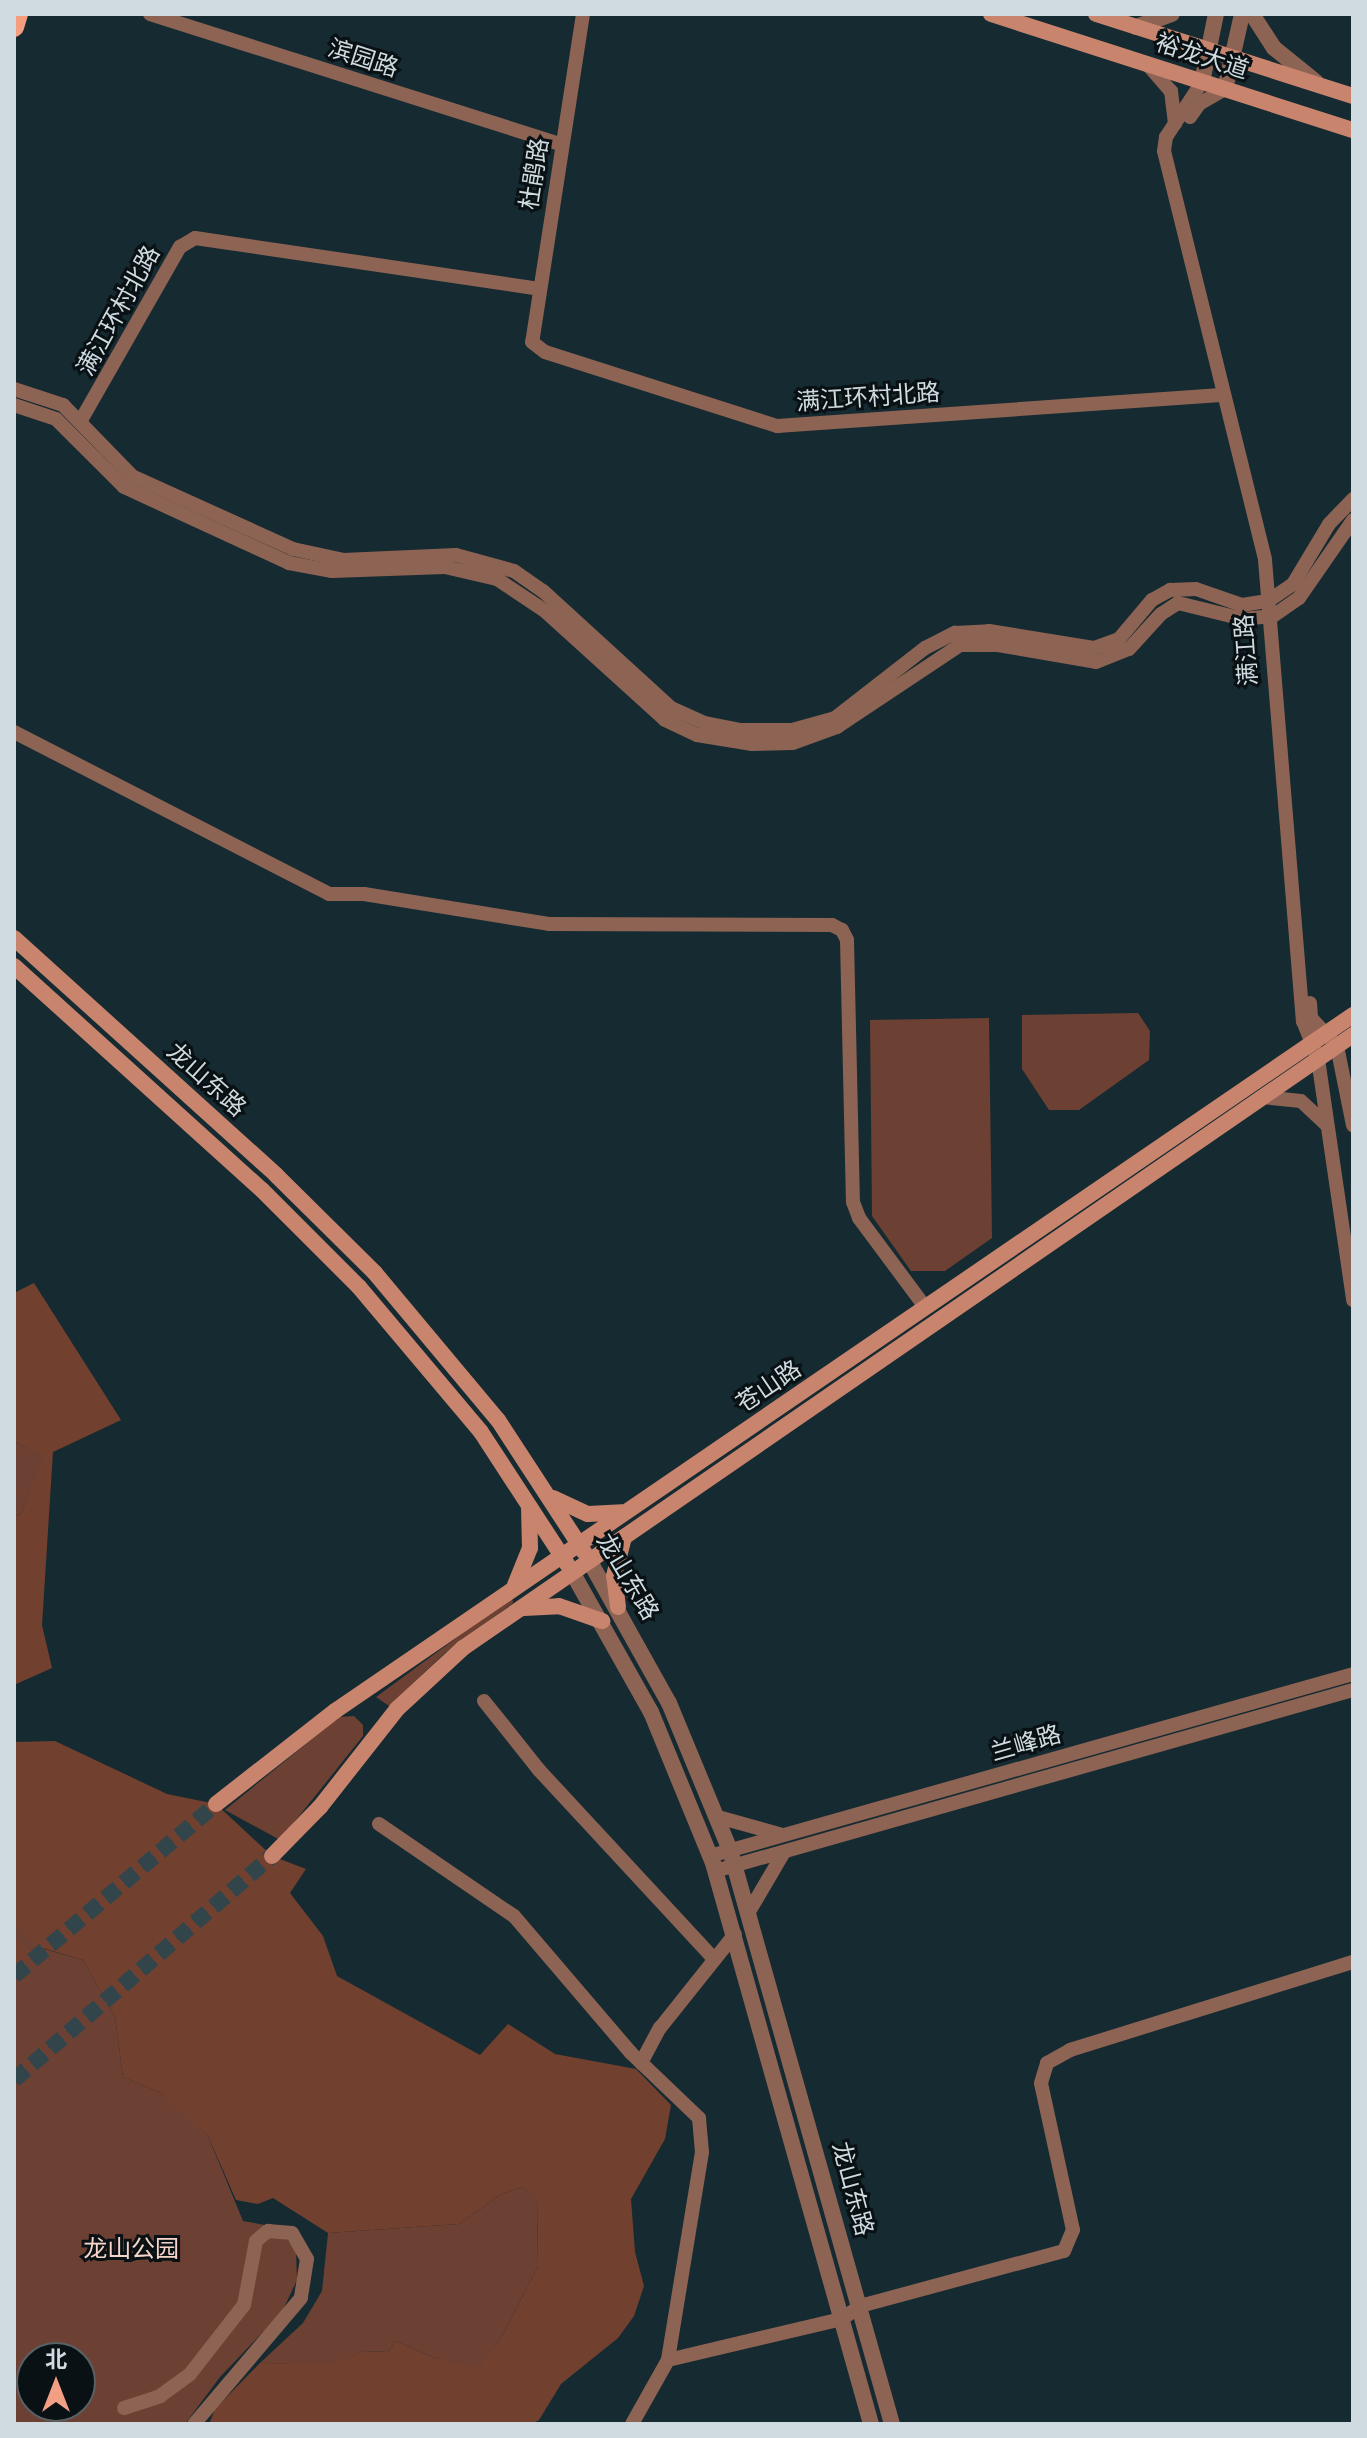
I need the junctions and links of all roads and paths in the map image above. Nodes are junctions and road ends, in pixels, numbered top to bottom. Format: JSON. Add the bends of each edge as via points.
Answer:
{"nodes":[{"id":1,"x":18,"y":14,"type":"edge"},
{"id":2,"x":150,"y":14,"type":"edge"},
{"id":3,"x":583,"y":14,"type":"edge"},
{"id":4,"x":991,"y":14,"type":"edge"},
{"id":5,"x":1096,"y":14,"type":"edge"},
{"id":6,"x":1172,"y":14,"type":"edge"},
{"id":7,"x":1216,"y":14,"type":"edge"},
{"id":8,"x":1242,"y":14,"type":"edge"},
{"id":9,"x":1252,"y":14,"type":"edge"},
{"id":10,"x":14,"y":27,"type":"edge"},
{"id":11,"x":1136,"y":27,"type":"junction"},
{"id":12,"x":1209,"y":50,"type":"junction"},
{"id":13,"x":1233,"y":58,"type":"junction"},
{"id":14,"x":1144,"y":63,"type":"junction"},
{"id":15,"x":1202,"y":82,"type":"junction"},
{"id":16,"x":1324,"y":87,"type":"junction"},
{"id":17,"x":1225,"y":89,"type":"junction"},
{"id":18,"x":1353,"y":96,"type":"edge"},
{"id":19,"x":1175,"y":124,"type":"junction"},
{"id":20,"x":1353,"y":130,"type":"edge"},
{"id":21,"x":562,"y":145,"type":"junction"},
{"id":22,"x":539,"y":289,"type":"junction"},
{"id":23,"x":532,"y":342,"type":"joint"},
{"id":24,"x":14,"y":389,"type":"edge"},
{"id":25,"x":1221,"y":395,"type":"junction"},
{"id":26,"x":14,"y":405,"type":"edge"},
{"id":27,"x":80,"y":422,"type":"junction"},
{"id":28,"x":1353,"y":499,"type":"edge"},
{"id":29,"x":1353,"y":520,"type":"edge"},
{"id":30,"x":1318,"y":540,"type":"junction"},
{"id":31,"x":1334,"y":548,"type":"junction"},
{"id":32,"x":1272,"y":599,"type":"junction"},
{"id":33,"x":1273,"y":616,"type":"junction"},
{"id":34,"x":902,"y":676,"type":"junction"},
{"id":35,"x":685,"y":724,"type":"junction"},
{"id":36,"x":14,"y":732,"type":"edge"},
{"id":37,"x":14,"y":938,"type":"edge"},
{"id":38,"x":14,"y":966,"type":"edge"},
{"id":39,"x":1353,"y":1015,"type":"edge"},
{"id":40,"x":1353,"y":1035,"type":"edge"},
{"id":41,"x":1332,"y":1039,"type":"junction"},
{"id":42,"x":1313,"y":1052,"type":"junction"},
{"id":43,"x":1262,"y":1097,"type":"junction"},
{"id":44,"x":1353,"y":1125,"type":"edge"},
{"id":45,"x":1328,"y":1127,"type":"junction"},
{"id":46,"x":1353,"y":1300,"type":"edge"},
{"id":47,"x":925,"y":1307,"type":"junction"},
{"id":48,"x":547,"y":1493,"type":"junction"},
{"id":49,"x":526,"y":1499,"type":"junction"},
{"id":50,"x":634,"y":1507,"type":"junction"},
{"id":51,"x":624,"y":1537,"type":"junction"},
{"id":52,"x":580,"y":1544,"type":"junction"},
{"id":53,"x":562,"y":1556,"type":"junction"},
{"id":54,"x":589,"y":1560,"type":"junction"},
{"id":55,"x":572,"y":1572,"type":"junction"},
{"id":56,"x":510,"y":1591,"type":"junction"},
{"id":57,"x":618,"y":1607,"type":"junction"},
{"id":58,"x":518,"y":1609,"type":"junction"},
{"id":59,"x":602,"y":1621,"type":"junction"},
{"id":60,"x":1353,"y":1674,"type":"edge"},
{"id":61,"x":1353,"y":1690,"type":"edge"},
{"id":62,"x":484,"y":1701,"type":"dead end"},
{"id":63,"x":216,"y":1804,"type":"tunnel mouth"},
{"id":64,"x":718,"y":1817,"type":"junction"},
{"id":65,"x":379,"y":1824,"type":"dead end"},
{"id":66,"x":783,"y":1836,"type":"junction"},
{"id":67,"x":784,"y":1852,"type":"junction"},
{"id":68,"x":272,"y":1856,"type":"tunnel mouth"},
{"id":69,"x":733,"y":1858,"type":"junction"},
{"id":70,"x":713,"y":1863,"type":"junction"},
{"id":71,"x":750,"y":1910,"type":"junction"},
{"id":72,"x":735,"y":1934,"type":"junction"},
{"id":73,"x":714,"y":1959,"type":"junction"},
{"id":74,"x":1353,"y":1962,"type":"edge"},
{"id":75,"x":641,"y":2063,"type":"junction"},
{"id":76,"x":860,"y":2306,"type":"junction"},
{"id":77,"x":842,"y":2319,"type":"junction"},
{"id":78,"x":668,"y":2360,"type":"junction"},
{"id":79,"x":124,"y":2408,"type":"dead end"},
{"id":80,"x":194,"y":2424,"type":"edge"},
{"id":81,"x":632,"y":2424,"type":"edge"},
{"id":82,"x":871,"y":2424,"type":"edge"},
{"id":83,"x":892,"y":2424,"type":"edge"}],
"edges":[{"from":1,"to":10,"type":"main road"},
{"from":2,"to":21,"type":"street","name":"滨园路"},
{"from":3,"to":21,"type":"street","name":"杜鹃路"},
{"from":4,"to":14,"type":"main road","name":"裕龙大道"},
{"from":5,"to":11,"type":"main road","name":"裕龙大道"},
{"from":6,"to":11,"type":"street"},
{"from":7,"to":12,"type":"street","name":"满江路"},
{"from":8,"to":13,"type":"street"},
{"from":9,"to":16,"type":"street","via":[[1283,57]]},
{"from":11,"to":12,"type":"main road","name":"裕龙大道"},
{"from":12,"to":13,"type":"main road","name":"裕龙大道"},
{"from":12,"to":15,"type":"street","name":"满江路"},
{"from":13,"to":16,"type":"main road","name":"裕龙大道"},
{"from":13,"to":17,"type":"street"},
{"from":14,"to":15,"type":"main road","name":"裕龙大道"},
{"from":14,"to":19,"type":"street","via":[[1171,91]]},
{"from":15,"to":17,"type":"main road","name":"裕龙大道"},
{"from":15,"to":19,"type":"street","name":"满江路"},
{"from":16,"to":18,"type":"main road","name":"裕龙大道"},
{"from":17,"to":20,"type":"main road","name":"裕龙大道"},
{"from":17,"to":32,"type":"street","name":"满江路","via":[[1199,104],[1172,150],[1270,543]]},
{"from":19,"to":25,"type":"street","name":"满江路","via":[[1164,141],[1165,159]]},
{"from":21,"to":22,"type":"street","name":"杜鹃路"},
{"from":22,"to":23,"type":"street","name":"杜鹃路"},
{"from":22,"to":27,"type":"street","name":"满江环村北路","via":[[224,239],[190,240],[180,247]]},
{"from":23,"to":25,"type":"street","name":"满江环村北路","via":[[545,352],[777,426]]},
{"from":24,"to":27,"type":"street","via":[[53,399]]},
{"from":25,"to":32,"type":"street","name":"满江路"},
{"from":26,"to":35,"type":"street","via":[[56,419],[124,487],[289,563],[332,571],[445,567],[497,579],[545,611],[638,700]]},
{"from":27,"to":35,"type":"street","via":[[132,476],[300,551],[343,560],[456,555],[514,571],[543,591]]},
{"from":28,"to":30,"type":"street"},
{"from":29,"to":31,"type":"street"},
{"from":30,"to":31,"type":"street"},
{"from":30,"to":32,"type":"street","via":[[1295,581]]},
{"from":31,"to":33,"type":"street","via":[[1299,598]]},
{"from":32,"to":33,"type":"street","name":"满江路"},
{"from":32,"to":34,"type":"street","via":[[1242,605],[1203,591],[1176,589],[1157,596],[1123,634],[1101,647],[969,630],[933,642]]},
{"from":33,"to":34,"type":"street","via":[[1243,619],[1180,603],[1113,658],[1080,662],[1003,646],[964,645]]},
{"from":33,"to":41,"type":"street","name":"满江路","via":[[1311,1018]]},
{"from":33,"to":42,"type":"street","name":"满江路"},
{"from":34,"to":35,"type":"street","via":[[849,710],[801,729]]},
{"from":36,"to":47,"type":"street","via":[[329,894],[364,894],[549,924],[832,925],[842,930],[847,940],[853,1202],[859,1218]]},
{"from":37,"to":48,"type":"main road","name":"龙山东路","via":[[357,1254],[464,1376]]},
{"from":38,"to":49,"type":"main road","name":"龙山东路","via":[[332,1259],[448,1389]]},
{"from":39,"to":41,"type":"main road","name":"苍山路"},
{"from":40,"to":41,"type":"main road","name":"苍山路"},
{"from":41,"to":42,"type":"main road","name":"苍山路"},
{"from":41,"to":44,"type":"street","name":"满江路"},
{"from":42,"to":43,"type":"main road","name":"苍山路"},
{"from":42,"to":45,"type":"street","name":"满江路"},
{"from":42,"to":47,"type":"main road","name":"苍山路"},
{"from":43,"to":45,"type":"street","via":[[1301,1101]]},
{"from":43,"to":51,"type":"main road","name":"苍山路"},
{"from":45,"to":46,"type":"street","name":"满江路"},
{"from":47,"to":50,"type":"main road","name":"苍山路"},
{"from":48,"to":50,"type":"main road","via":[[588,1514]]},
{"from":48,"to":52,"type":"main road","name":"龙山东路"},
{"from":49,"to":53,"type":"main road","name":"龙山东路"},
{"from":49,"to":56,"type":"main road","via":[[530,1548]]},
{"from":50,"to":52,"type":"main road","name":"苍山路"},
{"from":51,"to":54,"type":"main road","name":"苍山路"},
{"from":51,"to":57,"type":"main road","via":[[614,1576]]},
{"from":52,"to":53,"type":"main road","name":"苍山路"},
{"from":52,"to":54,"type":"main road","name":"龙山东路"},
{"from":53,"to":55,"type":"main road","name":"龙山东路"},
{"from":53,"to":56,"type":"main road","name":"苍山路"},
{"from":54,"to":55,"type":"main road","name":"苍山路"},
{"from":54,"to":57,"type":"street","name":"龙山东路"},
{"from":55,"to":58,"type":"main road","name":"苍山路"},
{"from":55,"to":59,"type":"street","name":"龙山东路"},
{"from":56,"to":63,"type":"main road","name":"苍山路","via":[[324,1718]]},
{"from":57,"to":64,"type":"street","name":"龙山东路","via":[[669,1703]]},
{"from":58,"to":59,"type":"main road","via":[[559,1606]]},
{"from":58,"to":68,"type":"main road","name":"苍山路","via":[[414,1692],[310,1819]]},
{"from":59,"to":70,"type":"street","name":"龙山东路","via":[[655,1722]]},
{"from":60,"to":66,"type":"street","name":"兰峰路"},
{"from":61,"to":67,"type":"street","name":"兰峰路"},
{"from":62,"to":73,"type":"street","via":[[539,1770]]},
{"from":64,"to":66,"type":"street"},
{"from":64,"to":69,"type":"street","name":"龙山东路"},
{"from":65,"to":75,"type":"street","via":[[514,1916]]},
{"from":66,"to":69,"type":"street","name":"兰峰路"},
{"from":67,"to":69,"type":"street","name":"兰峰路"},
{"from":67,"to":71,"type":"street"},
{"from":69,"to":70,"type":"street","name":"兰峰路"},
{"from":69,"to":71,"type":"street","name":"龙山东路"},
{"from":70,"to":72,"type":"street","name":"龙山东路"},
{"from":71,"to":76,"type":"street","name":"龙山东路"},
{"from":72,"to":73,"type":"street"},
{"from":72,"to":77,"type":"street","name":"龙山东路"},
{"from":73,"to":75,"type":"street","via":[[660,2028]]},
{"from":74,"to":76,"type":"street","via":[[1052,2059],[1041,2083],[1071,2215],[1070,2245],[1058,2253]]},
{"from":75,"to":78,"type":"street","via":[[694,2110],[703,2132]]},
{"from":76,"to":77,"type":"street"},
{"from":76,"to":83,"type":"street","name":"龙山东路"},
{"from":77,"to":78,"type":"street"},
{"from":77,"to":82,"type":"street","name":"龙山东路"},
{"from":78,"to":81,"type":"street"},
{"from":79,"to":80,"type":"street","via":[[160,2396],[190,2374],[244,2305],[256,2241],[268,2231],[292,2233],[307,2259],[301,2298]]}]}
